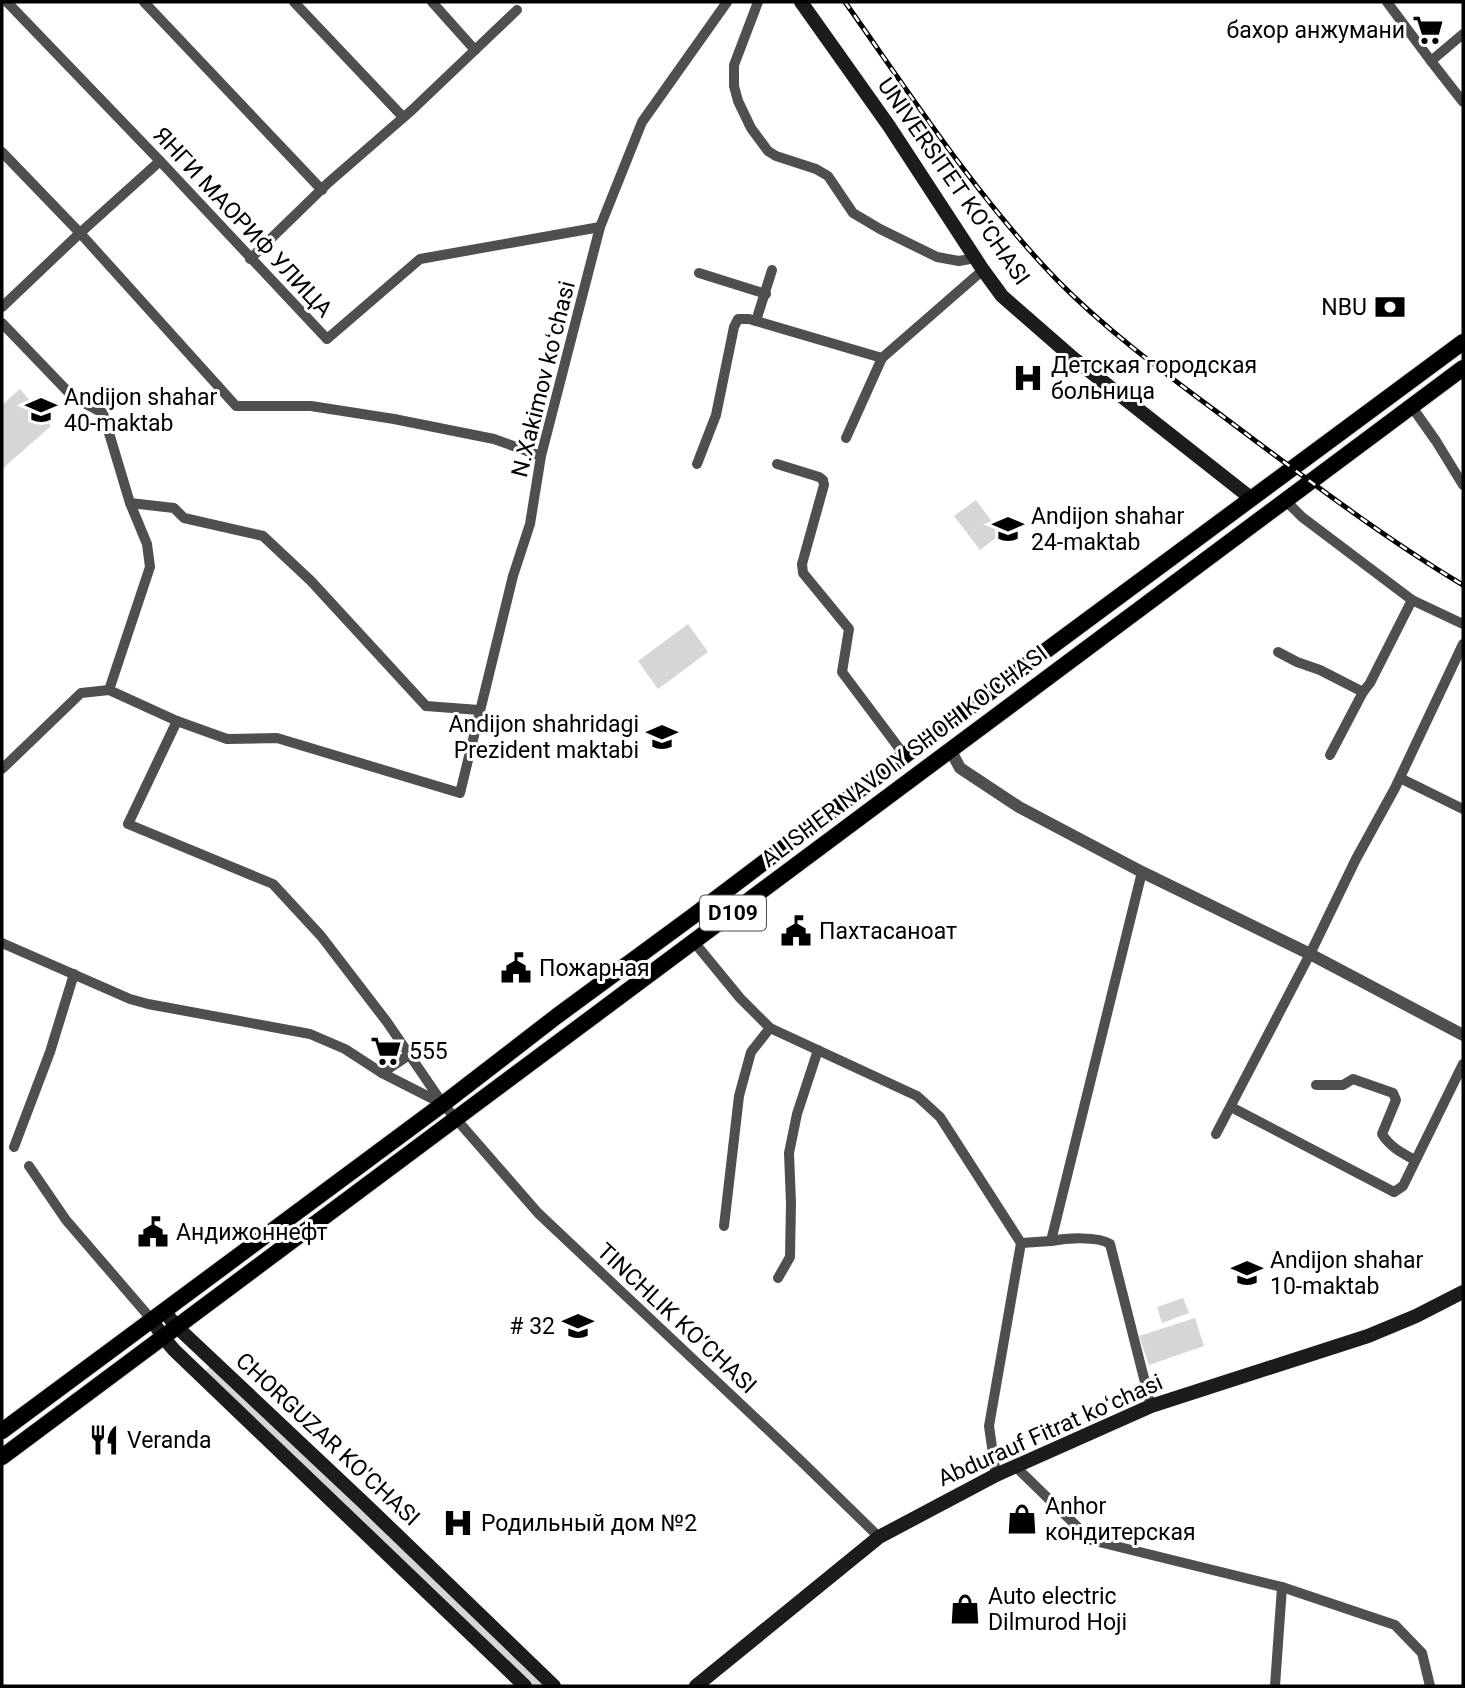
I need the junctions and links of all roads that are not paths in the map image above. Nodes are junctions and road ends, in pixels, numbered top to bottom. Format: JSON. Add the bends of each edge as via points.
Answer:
{"nodes":[{"id":1,"x":7,"y":2,"type":"edge"},
{"id":2,"x":144,"y":2,"type":"edge"},
{"id":3,"x":294,"y":2,"type":"edge"},
{"id":4,"x":432,"y":2,"type":"edge"},
{"id":5,"x":727,"y":2,"type":"edge"},
{"id":6,"x":758,"y":2,"type":"edge"},
{"id":7,"x":801,"y":2,"type":"edge"},
{"id":8,"x":1387,"y":2,"type":"edge"},
{"id":9,"x":517,"y":10,"type":"dead end"},
{"id":10,"x":1463,"y":34,"type":"edge"},
{"id":11,"x":475,"y":50,"type":"junction"},
{"id":12,"x":1431,"y":61,"type":"junction"},
{"id":13,"x":1463,"y":102,"type":"edge"},
{"id":14,"x":403,"y":117,"type":"junction"},
{"id":15,"x":2,"y":152,"type":"edge"},
{"id":16,"x":160,"y":161,"type":"junction"},
{"id":17,"x":322,"y":190,"type":"junction"},
{"id":18,"x":600,"y":228,"type":"junction"},
{"id":19,"x":80,"y":233,"type":"junction"},
{"id":20,"x":250,"y":259,"type":"junction"},
{"id":21,"x":979,"y":264,"type":"junction"},
{"id":22,"x":772,"y":270,"type":"dead end"},
{"id":23,"x":699,"y":273,"type":"dead end"},
{"id":24,"x":766,"y":294,"type":"junction"},
{"id":25,"x":2,"y":307,"type":"edge"},
{"id":26,"x":756,"y":321,"type":"junction"},
{"id":27,"x":2,"y":323,"type":"edge"},
{"id":28,"x":1463,"y":342,"type":"edge"},
{"id":29,"x":882,"y":358,"type":"junction"},
{"id":30,"x":1463,"y":368,"type":"edge"},
{"id":31,"x":1412,"y":407,"type":"junction"},
{"id":32,"x":846,"y":438,"type":"dead end"},
{"id":33,"x":541,"y":456,"type":"junction"},
{"id":34,"x":696,"y":464,"type":"dead end"},
{"id":35,"x":777,"y":464,"type":"dead end"},
{"id":36,"x":1463,"y":485,"type":"edge"},
{"id":37,"x":1251,"y":499,"type":"junction"},
{"id":38,"x":1286,"y":500,"type":"junction"},
{"id":39,"x":130,"y":503,"type":"junction"},
{"id":40,"x":1412,"y":600,"type":"junction"},
{"id":41,"x":1463,"y":624,"type":"edge"},
{"id":42,"x":1463,"y":644,"type":"edge"},
{"id":43,"x":1050,"y":648,"type":"junction"},
{"id":44,"x":1278,"y":652,"type":"dead end"},
{"id":45,"x":1063,"y":666,"type":"junction"},
{"id":46,"x":109,"y":690,"type":"junction"},
{"id":47,"x":1363,"y":692,"type":"junction"},
{"id":48,"x":479,"y":710,"type":"junction"},
{"id":49,"x":177,"y":721,"type":"junction"},
{"id":50,"x":936,"y":732,"type":"junction"},
{"id":51,"x":951,"y":751,"type":"junction"},
{"id":52,"x":1330,"y":755,"type":"dead end"},
{"id":53,"x":905,"y":756,"type":"junction"},
{"id":54,"x":2,"y":769,"type":"edge"},
{"id":55,"x":1400,"y":778,"type":"junction"},
{"id":56,"x":1463,"y":809,"type":"edge"},
{"id":57,"x":1142,"y":872,"type":"junction"},
{"id":58,"x":744,"y":878,"type":"junction"},
{"id":59,"x":757,"y":895,"type":"junction"},
{"id":60,"x":694,"y":942,"type":"junction"},
{"id":61,"x":2,"y":943,"type":"edge"},
{"id":62,"x":1310,"y":954,"type":"junction"},
{"id":63,"x":74,"y":974,"type":"junction"},
{"id":64,"x":565,"y":1010,"type":"junction"},
{"id":65,"x":578,"y":1028,"type":"junction"},
{"id":66,"x":770,"y":1028,"type":"junction"},
{"id":67,"x":539,"y":1029,"type":"junction"},
{"id":68,"x":1463,"y":1035,"type":"edge"},
{"id":69,"x":553,"y":1047,"type":"junction"},
{"id":70,"x":818,"y":1050,"type":"junction"},
{"id":71,"x":409,"y":1055,"type":"junction"},
{"id":72,"x":1463,"y":1064,"type":"edge"},
{"id":73,"x":382,"y":1073,"type":"junction"},
{"id":74,"x":1316,"y":1085,"type":"dead end"},
{"id":75,"x":443,"y":1104,"type":"junction"},
{"id":76,"x":1231,"y":1107,"type":"junction"},
{"id":77,"x":456,"y":1119,"type":"junction"},
{"id":78,"x":1216,"y":1134,"type":"dead end"},
{"id":79,"x":14,"y":1147,"type":"dead end"},
{"id":80,"x":1415,"y":1160,"type":"junction"},
{"id":81,"x":29,"y":1166,"type":"dead end"},
{"id":82,"x":724,"y":1226,"type":"dead end"},
{"id":83,"x":1051,"y":1241,"type":"junction"},
{"id":84,"x":1021,"y":1243,"type":"junction"},
{"id":85,"x":778,"y":1278,"type":"dead end"},
{"id":86,"x":1463,"y":1292,"type":"edge"},
{"id":87,"x":158,"y":1315,"type":"junction"},
{"id":88,"x":177,"y":1327,"type":"junction"},
{"id":89,"x":163,"y":1337,"type":"junction"},
{"id":90,"x":1151,"y":1406,"type":"junction"},
{"id":91,"x":2,"y":1430,"type":"edge"},
{"id":92,"x":2,"y":1457,"type":"edge"},
{"id":93,"x":1016,"y":1467,"type":"junction"},
{"id":94,"x":996,"y":1475,"type":"junction"},
{"id":95,"x":879,"y":1537,"type":"junction"},
{"id":96,"x":1282,"y":1587,"type":"junction"},
{"id":97,"x":525,"y":1686,"type":"edge"},
{"id":98,"x":554,"y":1686,"type":"edge"},
{"id":99,"x":696,"y":1686,"type":"edge"},
{"id":100,"x":1275,"y":1686,"type":"edge"},
{"id":101,"x":1430,"y":1686,"type":"edge"}],
"edges":[{"from":1,"to":16,"type":"street","name":"ЯНГИ МАОРИФ УЛИЦА"},
{"from":2,"to":17,"type":"street"},
{"from":3,"to":14,"type":"street"},
{"from":4,"to":11,"type":"street"},
{"from":5,"to":18,"type":"street","name":"N.Xakimov koʻchasi","via":[[642,122]]},
{"from":6,"to":21,"type":"street","via":[[733,73],[738,101],[768,151],[828,176],[853,213],[880,229],[937,257]]},
{"from":7,"to":21,"type":"main road","name":"UNIVERSITET KО‘CHASI","via":[[889,125]]},
{"from":8,"to":12,"type":"street"},
{"from":9,"to":11,"type":"street"},
{"from":10,"to":12,"type":"street"},
{"from":11,"to":14,"type":"street"},
{"from":12,"to":13,"type":"street"},
{"from":14,"to":17,"type":"street"},
{"from":15,"to":19,"type":"street"},
{"from":16,"to":19,"type":"street"},
{"from":16,"to":20,"type":"street","name":"ЯНГИ МАОРИФ УЛИЦА"},
{"from":17,"to":20,"type":"street"},
{"from":18,"to":20,"type":"street","name":"ЯНГИ МАОРИФ УЛИЦА","via":[[420,259],[327,339]]},
{"from":18,"to":33,"type":"street","name":"N.Xakimov koʻchasi"},
{"from":19,"to":25,"type":"street"},
{"from":19,"to":33,"type":"street","via":[[236,406],[310,406],[394,419],[494,439]]},
{"from":21,"to":29,"type":"street"},
{"from":21,"to":37,"type":"main road","name":"UNIVERSITET KО‘CHASI","via":[[1002,296],[1073,358]]},
{"from":22,"to":24,"type":"street"},
{"from":23,"to":24,"type":"street"},
{"from":24,"to":26,"type":"street"},
{"from":26,"to":29,"type":"street"},
{"from":26,"to":34,"type":"street","via":[[738,319],[734,327],[716,415]]},
{"from":27,"to":39,"type":"street","via":[[73,397],[103,412]]},
{"from":28,"to":37,"type":"main road","name":"ALISHER NAVOIY SHOH KO'CHASI","number":"D109"},
{"from":29,"to":32,"type":"street"},
{"from":30,"to":31,"type":"main road","name":"ALISHER NAVOIY SHOH KO'CHASI","number":"D109"},
{"from":31,"to":36,"type":"street"},
{"from":31,"to":38,"type":"main road","name":"ALISHER NAVOIY SHOH KO'CHASI","number":"D109"},
{"from":33,"to":48,"type":"street","name":"N.Xakimov koʻchasi","via":[[530,524]]},
{"from":35,"to":53,"type":"street","via":[[823,480],[803,573],[849,629],[842,672]]},
{"from":37,"to":43,"type":"main road","name":"ALISHER NAVOIY SHOH KO'CHASI","number":"D109"},
{"from":38,"to":40,"type":"street"},
{"from":38,"to":45,"type":"main road","name":"ALISHER NAVOIY SHOH KO'CHASI","number":"D109"},
{"from":39,"to":46,"type":"street","via":[[147,544],[150,567]]},
{"from":39,"to":48,"type":"street","via":[[174,508],[184,518],[263,536],[311,581],[426,706]]},
{"from":40,"to":41,"type":"street"},
{"from":40,"to":47,"type":"street"},
{"from":42,"to":55,"type":"street"},
{"from":43,"to":45,"type":"main road"},
{"from":43,"to":50,"type":"main road","name":"ALISHER NAVOIY SHOH KO'CHASI","number":"D109"},
{"from":44,"to":47,"type":"street"},
{"from":45,"to":51,"type":"main road","name":"ALISHER NAVOIY SHOH KO'CHASI","number":"D109"},
{"from":46,"to":49,"type":"street"},
{"from":46,"to":54,"type":"street","via":[[81,693]]},
{"from":47,"to":52,"type":"street"},
{"from":48,"to":49,"type":"street","name":"N.Xakimov koʻchasi","via":[[460,793],[277,738],[227,739]]},
{"from":49,"to":71,"type":"street","name":"TINCHLIK KО‘CHASI","via":[[128,824],[273,884],[321,936]]},
{"from":50,"to":51,"type":"main road"},
{"from":50,"to":53,"type":"main road","name":"ALISHER NAVOIY SHOH KO'CHASI","number":"D109"},
{"from":51,"to":57,"type":"street","via":[[960,768],[1018,807]]},
{"from":51,"to":59,"type":"main road","name":"ALISHER NAVOIY SHOH KO'CHASI","number":"D109"},
{"from":53,"to":58,"type":"main road","name":"ALISHER NAVOIY SHOH KO'CHASI","number":"D109"},
{"from":55,"to":56,"type":"street"},
{"from":55,"to":62,"type":"street"},
{"from":57,"to":62,"type":"street"},
{"from":57,"to":83,"type":"street"},
{"from":58,"to":59,"type":"main road"},
{"from":58,"to":64,"type":"main road","name":"ALISHER NAVOIY SHOH KO'CHASI","number":"D109"},
{"from":59,"to":60,"type":"main road","name":"ALISHER NAVOIY SHOH KO'CHASI","number":"D109"},
{"from":60,"to":65,"type":"main road","name":"ALISHER NAVOIY SHOH KO'CHASI","number":"D109"},
{"from":60,"to":66,"type":"street"},
{"from":61,"to":63,"type":"street"},
{"from":62,"to":68,"type":"street"},
{"from":62,"to":76,"type":"street"},
{"from":63,"to":73,"type":"street","via":[[148,1004],[310,1034]]},
{"from":63,"to":79,"type":"street"},
{"from":64,"to":65,"type":"main road"},
{"from":64,"to":67,"type":"main road","name":"ALISHER NAVOIY SHOH KO'CHASI","number":"D109"},
{"from":65,"to":69,"type":"main road","name":"ALISHER NAVOIY SHOH KO'CHASI","number":"D109"},
{"from":66,"to":70,"type":"street"},
{"from":66,"to":82,"type":"street","via":[[751,1052],[739,1096]]},
{"from":67,"to":69,"type":"main road"},
{"from":67,"to":75,"type":"main road","name":"ALISHER NAVOIY SHOH KO'CHASI","number":"D109"},
{"from":69,"to":77,"type":"main road","name":"ALISHER NAVOIY SHOH KO'CHASI","number":"D109"},
{"from":70,"to":84,"type":"street","via":[[917,1096],[940,1117]]},
{"from":70,"to":85,"type":"street","via":[[789,1153],[790,1257]]},
{"from":71,"to":73,"type":"street"},
{"from":71,"to":75,"type":"street","name":"TINCHLIK KО‘CHASI"},
{"from":72,"to":80,"type":"street"},
{"from":73,"to":75,"type":"street"},
{"from":74,"to":80,"type":"street","via":[[1343,1086],[1353,1079],[1394,1093],[1396,1100],[1382,1134],[1398,1152]]},
{"from":75,"to":77,"type":"street","name":"TINCHLIK KО‘CHASI"},
{"from":75,"to":87,"type":"main road","name":"ALISHER NAVOIY SHOH KO'CHASI","number":"D109"},
{"from":76,"to":78,"type":"street"},
{"from":76,"to":80,"type":"street","via":[[1394,1192],[1403,1186]]},
{"from":77,"to":88,"type":"main road","name":"ALISHER NAVOIY SHOH KO'CHASI","number":"D109"},
{"from":77,"to":95,"type":"street","name":"TINCHLIK KО‘CHASI","via":[[538,1213]]},
{"from":81,"to":87,"type":"street","via":[[66,1220]]},
{"from":83,"to":84,"type":"street"},
{"from":83,"to":90,"type":"street","via":[[1104,1240],[1110,1244]]},
{"from":84,"to":94,"type":"street","via":[[989,1426]]},
{"from":86,"to":90,"type":"main road","name":"Abdurauf Fitrat koʻchasi","via":[[1368,1336]]},
{"from":87,"to":88,"type":"main road","name":"CHORGUZAR KO'CHASI"},
{"from":87,"to":89,"type":"main road","name":"CHORGUZAR KO'CHASI"},
{"from":87,"to":91,"type":"main road","name":"ALISHER NAVOIY SHOH KO'CHASI","number":"D109"},
{"from":88,"to":89,"type":"main road","name":"ALISHER NAVOIY SHOH KO'CHASI","number":"D109"},
{"from":88,"to":98,"type":"main road","name":"CHORGUZAR KO'CHASI"},
{"from":89,"to":92,"type":"main road","name":"ALISHER NAVOIY SHOH KO'CHASI","number":"D109"},
{"from":89,"to":97,"type":"main road","name":"CHORGUZAR KO'CHASI"},
{"from":90,"to":93,"type":"main road","name":"Abdurauf Fitrat koʻchasi"},
{"from":93,"to":94,"type":"main road","name":"Abdurauf Fitrat koʻchasi"},
{"from":93,"to":96,"type":"street","via":[[1091,1540]]},
{"from":94,"to":95,"type":"main road","name":"Abdurauf Fitrat koʻchasi"},
{"from":95,"to":99,"type":"main road","name":"Abdurauf Fitrat koʻchasi"},
{"from":96,"to":100,"type":"street"},
{"from":96,"to":101,"type":"street","via":[[1395,1625],[1422,1653]]}]}
